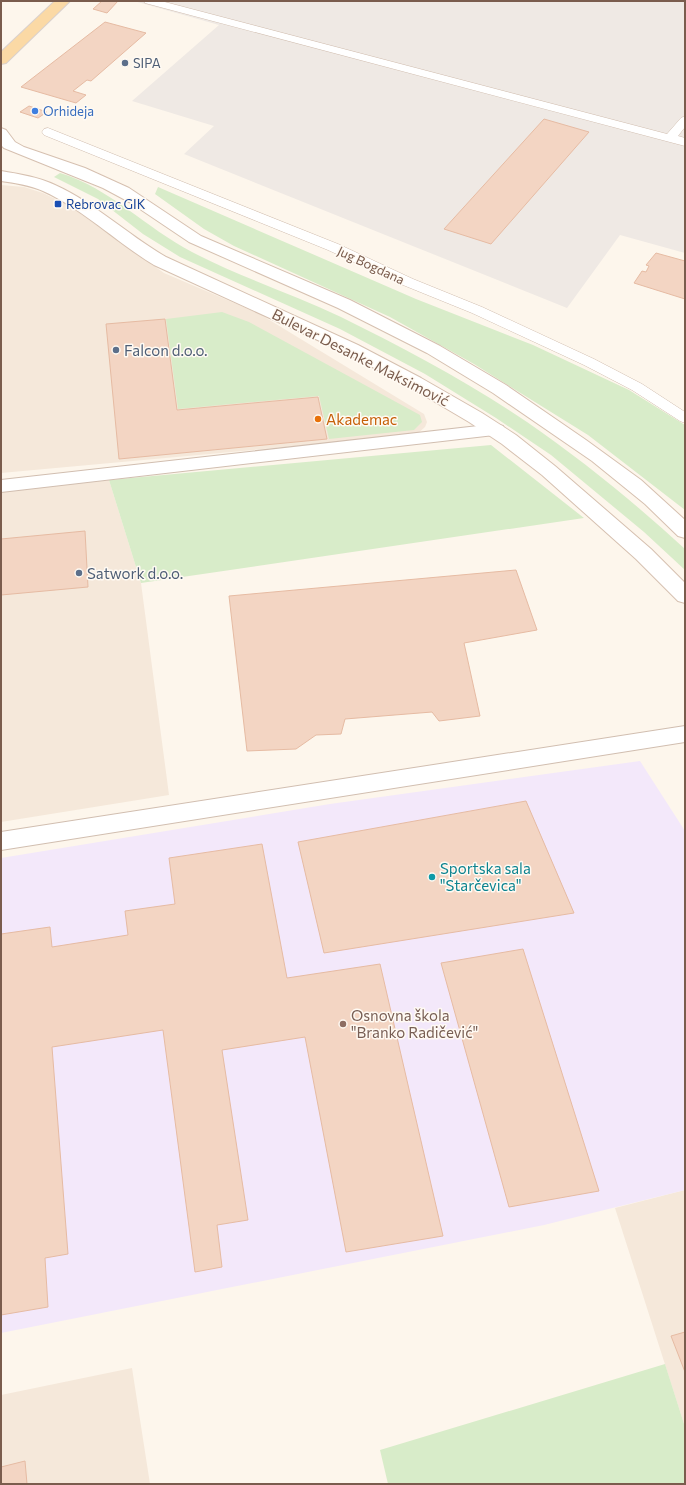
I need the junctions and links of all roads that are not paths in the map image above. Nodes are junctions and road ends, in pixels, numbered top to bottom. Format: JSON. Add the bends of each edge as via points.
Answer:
{"nodes":[{"id":1,"x":63,"y":1,"type":"edge"},
{"id":2,"x":149,"y":1,"type":"edge"},
{"id":3,"x":3,"y":61,"type":"edge"},
{"id":4,"x":685,"y":120,"type":"edge"},
{"id":5,"x":48,"y":132,"type":"dead end"},
{"id":6,"x":1,"y":133,"type":"edge"},
{"id":7,"x":670,"y":138,"type":"junction"},
{"id":8,"x":685,"y":142,"type":"edge"},
{"id":9,"x":1,"y":176,"type":"edge"},
{"id":10,"x":685,"y":418,"type":"edge"},
{"id":11,"x":496,"y":430,"type":"junction"},
{"id":12,"x":1,"y":486,"type":"edge"},
{"id":13,"x":685,"y":530,"type":"edge"},
{"id":14,"x":685,"y":596,"type":"edge"},
{"id":15,"x":685,"y":734,"type":"edge"},
{"id":16,"x":1,"y":841,"type":"edge"}],
"edges":[{"from":1,"to":3,"type":"main road"},
{"from":2,"to":7,"type":"lane"},
{"from":4,"to":7,"type":"lane"},
{"from":5,"to":10,"type":"lane","name":"Jug Bogdana","via":[[333,247],[408,282],[477,310],[637,386]]},
{"from":6,"to":13,"type":"main road","via":[[9,145],[105,183],[137,200],[174,228],[195,239],[367,314],[421,343],[488,382],[595,453]]},
{"from":7,"to":8,"type":"lane"},
{"from":9,"to":11,"type":"main road","name":"Bulevar Desanke Maksimović","via":[[38,183],[68,198],[103,220],[127,241],[161,261],[332,339],[432,391]]},
{"from":11,"to":12,"type":"main road"},
{"from":11,"to":14,"type":"main road","name":"Bulevar Desanke Maksimović","via":[[549,470],[638,549]]},
{"from":15,"to":16,"type":"main road"}]}
